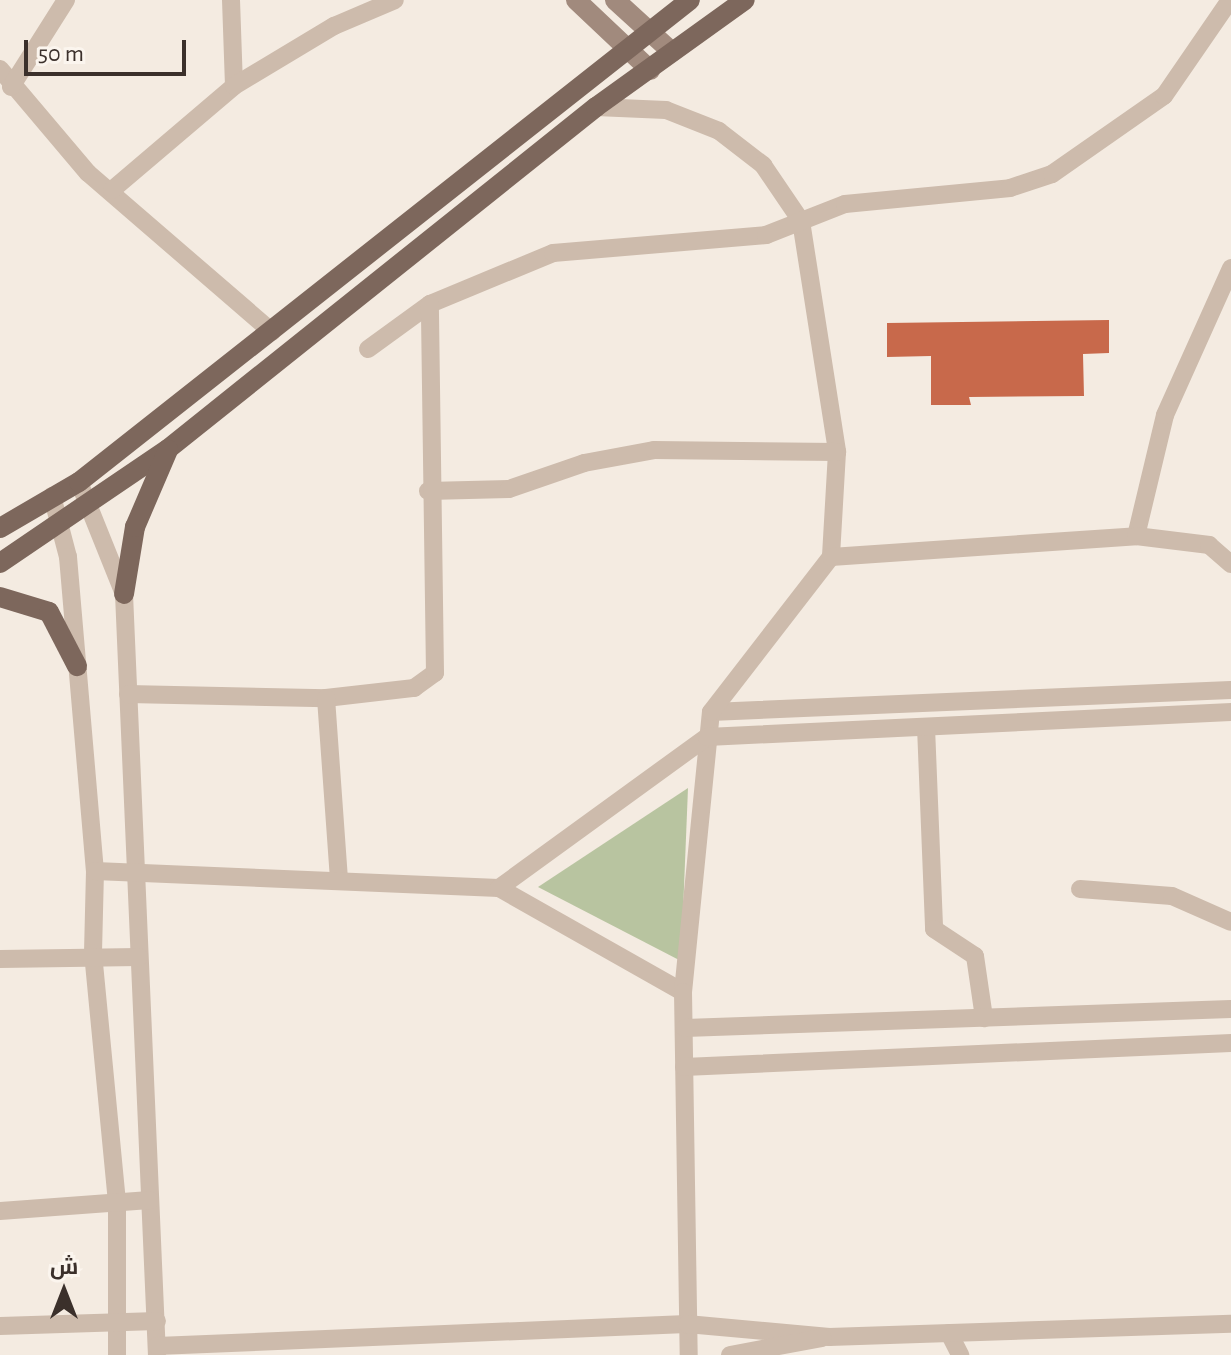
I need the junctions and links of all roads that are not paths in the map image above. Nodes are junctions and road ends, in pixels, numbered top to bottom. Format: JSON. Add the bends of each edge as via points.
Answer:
{"nodes":[{"id":1,"x":66,"y":0,"type":"edge"},
{"id":2,"x":231,"y":0,"type":"edge"},
{"id":3,"x":576,"y":0,"type":"edge"},
{"id":4,"x":615,"y":0,"type":"edge"},
{"id":5,"x":690,"y":0,"type":"edge"},
{"id":6,"x":745,"y":0,"type":"edge"},
{"id":7,"x":1230,"y":0,"type":"edge"},
{"id":8,"x":383,"y":2,"type":"edge"},
{"id":9,"x":651,"y":27,"type":"junction"},
{"id":10,"x":628,"y":44,"type":"junction"},
{"id":11,"x":672,"y":52,"type":"junction"},
{"id":12,"x":0,"y":69,"type":"edge"},
{"id":13,"x":650,"y":70,"type":"junction"},
{"id":14,"x":234,"y":86,"type":"junction"},
{"id":15,"x":11,"y":87,"type":"junction"},
{"id":16,"x":596,"y":107,"type":"junction"},
{"id":17,"x":112,"y":190,"type":"junction"},
{"id":18,"x":801,"y":221,"type":"junction"},
{"id":19,"x":1231,"y":268,"type":"edge"},
{"id":20,"x":430,"y":304,"type":"junction"},
{"id":21,"x":272,"y":332,"type":"junction"},
{"id":22,"x":368,"y":349,"type":"dead end"},
{"id":23,"x":168,"y":449,"type":"junction"},
{"id":24,"x":837,"y":452,"type":"junction"},
{"id":25,"x":79,"y":482,"type":"junction"},
{"id":26,"x":428,"y":491,"type":"junction"},
{"id":27,"x":52,"y":496,"type":"junction"},
{"id":28,"x":89,"y":506,"type":"junction"},
{"id":29,"x":62,"y":526,"type":"junction"},
{"id":30,"x":0,"y":528,"type":"edge"},
{"id":31,"x":1136,"y":536,"type":"junction"},
{"id":32,"x":831,"y":557,"type":"junction"},
{"id":33,"x":0,"y":563,"type":"edge"},
{"id":34,"x":1231,"y":564,"type":"edge"},
{"id":35,"x":124,"y":594,"type":"junction"},
{"id":36,"x":0,"y":597,"type":"edge"},
{"id":37,"x":77,"y":666,"type":"junction"},
{"id":38,"x":1231,"y":690,"type":"edge"},
{"id":39,"x":128,"y":694,"type":"junction"},
{"id":40,"x":326,"y":698,"type":"junction"},
{"id":41,"x":711,"y":712,"type":"junction"},
{"id":42,"x":1231,"y":712,"type":"edge"},
{"id":43,"x":926,"y":727,"type":"junction"},
{"id":44,"x":707,"y":737,"type":"junction"},
{"id":45,"x":95,"y":871,"type":"junction"},
{"id":46,"x":135,"y":872,"type":"junction"},
{"id":47,"x":339,"y":878,"type":"junction"},
{"id":48,"x":499,"y":888,"type":"junction"},
{"id":49,"x":1080,"y":889,"type":"dead end"},
{"id":50,"x":1231,"y":922,"type":"edge"},
{"id":51,"x":93,"y":953,"type":"junction"},
{"id":52,"x":139,"y":957,"type":"junction"},
{"id":53,"x":0,"y":959,"type":"edge"},
{"id":54,"x":683,"y":992,"type":"junction"},
{"id":55,"x":1231,"y":1009,"type":"edge"},
{"id":56,"x":984,"y":1018,"type":"junction"},
{"id":57,"x":685,"y":1028,"type":"junction"},
{"id":58,"x":1231,"y":1043,"type":"edge"},
{"id":59,"x":684,"y":1067,"type":"junction"},
{"id":60,"x":150,"y":1200,"type":"junction"},
{"id":61,"x":117,"y":1202,"type":"junction"},
{"id":62,"x":0,"y":1211,"type":"edge"},
{"id":63,"x":117,"y":1321,"type":"junction"},
{"id":64,"x":157,"y":1321,"type":"junction"},
{"id":65,"x":687,"y":1324,"type":"junction"},
{"id":66,"x":1231,"y":1324,"type":"edge"},
{"id":67,"x":0,"y":1326,"type":"edge"},
{"id":68,"x":949,"y":1333,"type":"junction"},
{"id":69,"x":829,"y":1337,"type":"junction"},
{"id":70,"x":245,"y":1349,"type":"edge"},
{"id":71,"x":157,"y":1351,"type":"edge"},
{"id":72,"x":117,"y":1355,"type":"edge"},
{"id":73,"x":689,"y":1355,"type":"edge"},
{"id":74,"x":730,"y":1355,"type":"edge"},
{"id":75,"x":960,"y":1355,"type":"edge"}],
"edges":[{"from":1,"to":15,"type":"street"},
{"from":2,"to":14,"type":"street"},
{"from":3,"to":10,"type":"main road"},
{"from":4,"to":9,"type":"main road"},
{"from":5,"to":9,"type":"main road"},
{"from":6,"to":11,"type":"main road"},
{"from":7,"to":18,"type":"street","via":[[1164,96],[1052,174],[1010,188],[845,204]]},
{"from":8,"to":14,"type":"street"},
{"from":9,"to":10,"type":"main road"},
{"from":9,"to":11,"type":"main road"},
{"from":10,"to":13,"type":"main road"},
{"from":10,"to":21,"type":"main road"},
{"from":11,"to":13,"type":"main road"},
{"from":12,"to":15,"type":"street"},
{"from":13,"to":16,"type":"main road"},
{"from":14,"to":17,"type":"street"},
{"from":15,"to":17,"type":"street","via":[[65,151]]},
{"from":16,"to":18,"type":"street","via":[[666,110],[719,131],[763,165]]},
{"from":16,"to":23,"type":"main road"},
{"from":17,"to":21,"type":"street"},
{"from":18,"to":20,"type":"street","via":[[766,235],[553,253]]},
{"from":18,"to":24,"type":"street"},
{"from":19,"to":31,"type":"street","via":[[1165,415]]},
{"from":20,"to":22,"type":"street"},
{"from":20,"to":26,"type":"street"},
{"from":21,"to":25,"type":"main road"},
{"from":23,"to":28,"type":"main road"},
{"from":23,"to":35,"type":"main road","via":[[135,527]]},
{"from":24,"to":26,"type":"street","via":[[654,450],[584,463],[509,489]]},
{"from":24,"to":32,"type":"street"},
{"from":25,"to":27,"type":"main road"},
{"from":25,"to":28,"type":"street"},
{"from":26,"to":40,"type":"street","via":[[435,673],[414,688]]},
{"from":27,"to":29,"type":"street"},
{"from":27,"to":30,"type":"main road"},
{"from":28,"to":29,"type":"main road"},
{"from":28,"to":35,"type":"street"},
{"from":29,"to":33,"type":"main road"},
{"from":29,"to":37,"type":"street"},
{"from":31,"to":32,"type":"street"},
{"from":31,"to":34,"type":"street","via":[[1209,545]]},
{"from":32,"to":41,"type":"street"},
{"from":35,"to":39,"type":"street"},
{"from":36,"to":37,"type":"main road","via":[[49,612]]},
{"from":37,"to":45,"type":"street"},
{"from":38,"to":41,"type":"street"},
{"from":39,"to":40,"type":"street"},
{"from":39,"to":46,"type":"street"},
{"from":40,"to":47,"type":"street"},
{"from":41,"to":44,"type":"street"},
{"from":42,"to":43,"type":"street"},
{"from":43,"to":44,"type":"street"},
{"from":43,"to":56,"type":"street","via":[[934,929],[975,956]]},
{"from":44,"to":48,"type":"street"},
{"from":44,"to":54,"type":"street"},
{"from":45,"to":46,"type":"street"},
{"from":45,"to":51,"type":"street"},
{"from":46,"to":47,"type":"street"},
{"from":46,"to":52,"type":"street"},
{"from":47,"to":48,"type":"street"},
{"from":48,"to":54,"type":"street"},
{"from":49,"to":50,"type":"street","via":[[1172,896]]},
{"from":51,"to":52,"type":"street"},
{"from":51,"to":53,"type":"street"},
{"from":51,"to":61,"type":"street"},
{"from":52,"to":60,"type":"street"},
{"from":54,"to":57,"type":"street"},
{"from":55,"to":56,"type":"street"},
{"from":56,"to":57,"type":"street"},
{"from":57,"to":59,"type":"street"},
{"from":58,"to":59,"type":"street"},
{"from":59,"to":65,"type":"street"},
{"from":60,"to":61,"type":"street"},
{"from":60,"to":64,"type":"street"},
{"from":61,"to":62,"type":"street"},
{"from":61,"to":63,"type":"street"},
{"from":63,"to":64,"type":"street"},
{"from":63,"to":67,"type":"street"},
{"from":63,"to":72,"type":"street"},
{"from":64,"to":71,"type":"street"},
{"from":65,"to":69,"type":"street"},
{"from":65,"to":70,"type":"street"},
{"from":65,"to":73,"type":"street"},
{"from":66,"to":68,"type":"street"},
{"from":68,"to":69,"type":"street"},
{"from":68,"to":75,"type":"street"},
{"from":69,"to":74,"type":"street"},
{"from":70,"to":71,"type":"street"}]}
